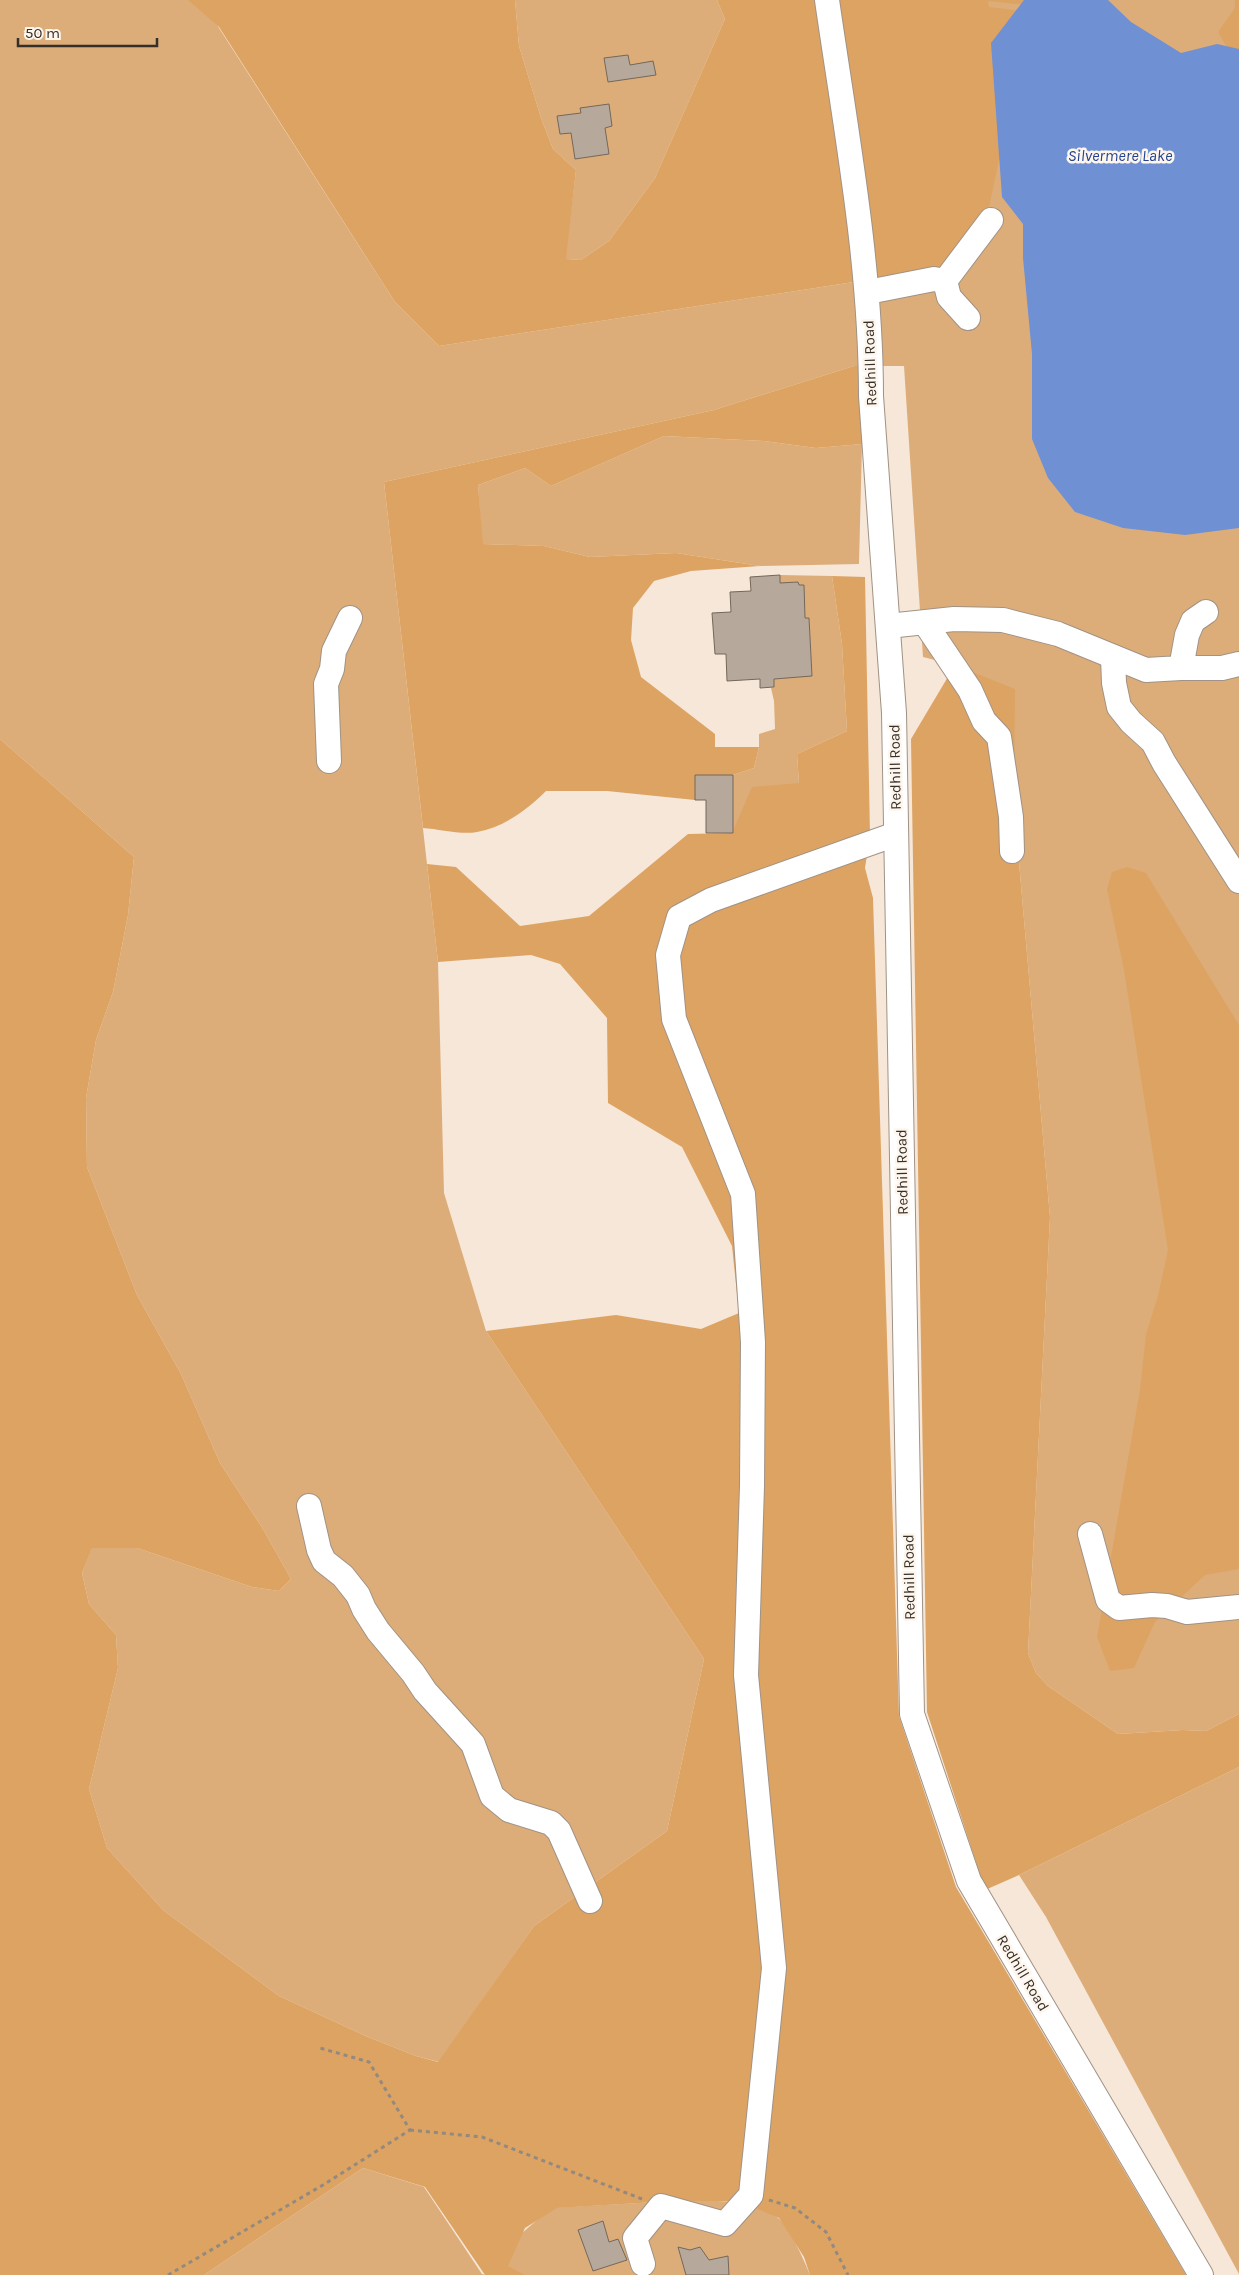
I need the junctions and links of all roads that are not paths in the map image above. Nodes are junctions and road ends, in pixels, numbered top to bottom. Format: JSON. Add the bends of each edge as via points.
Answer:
{"nodes":[{"id":1,"x":827,"y":0,"type":"edge"},
{"id":2,"x":991,"y":220,"type":"dead end"},
{"id":3,"x":946,"y":281,"type":"junction"},
{"id":4,"x":873,"y":291,"type":"dead end"},
{"id":5,"x":968,"y":318,"type":"dead end"},
{"id":6,"x":1206,"y":612,"type":"dead end"},
{"id":7,"x":350,"y":618,"type":"dead end"},
{"id":8,"x":925,"y":622,"type":"junction"},
{"id":9,"x":888,"y":626,"type":"junction"},
{"id":10,"x":1113,"y":657,"type":"junction"},
{"id":11,"x":1239,"y":664,"type":"edge"},
{"id":12,"x":1181,"y":668,"type":"junction"},
{"id":13,"x":329,"y":761,"type":"dead end"},
{"id":14,"x":896,"y":834,"type":"junction"},
{"id":15,"x":1012,"y":852,"type":"dead end"},
{"id":16,"x":1239,"y":881,"type":"edge"},
{"id":17,"x":309,"y":1506,"type":"dead end"},
{"id":18,"x":1090,"y":1534,"type":"dead end"},
{"id":19,"x":1239,"y":1607,"type":"edge"},
{"id":20,"x":590,"y":1901,"type":"dead end"},
{"id":21,"x":643,"y":2264,"type":"dead end"},
{"id":22,"x":1201,"y":2275,"type":"edge"}],
"edges":[{"from":1,"to":9,"type":"street","name":"Redhill Road","via":[[865,257],[871,396]]},
{"from":2,"to":3,"type":"street"},
{"from":3,"to":4,"type":"street","via":[[934,279]]},
{"from":3,"to":5,"type":"street","via":[[949,298]]},
{"from":6,"to":12,"type":"street","via":[[1192,621]]},
{"from":7,"to":13,"type":"street","via":[[325,646],[332,669],[326,684]]},
{"from":8,"to":9,"type":"street"},
{"from":8,"to":10,"type":"street","via":[[1003,620],[1058,634]]},
{"from":8,"to":15,"type":"street","via":[[970,690],[984,721],[999,737],[1011,817]]},
{"from":9,"to":14,"type":"street","name":"Redhill Road","via":[[894,713]]},
{"from":10,"to":12,"type":"street","via":[[1146,670]]},
{"from":10,"to":16,"type":"street","via":[[1119,707],[1153,742]]},
{"from":11,"to":12,"type":"street","via":[[1222,668]]},
{"from":14,"to":21,"type":"street","via":[[703,904],[679,917],[668,955],[674,1019],[743,1194],[752,1322],[752,1486],[746,1675],[774,1968],[751,2194],[725,2224],[661,2206],[635,2238]]},
{"from":14,"to":22,"type":"street","name":"Redhill Road","via":[[912,1714],[969,1881]]},
{"from":17,"to":20,"type":"street","via":[[324,1561],[351,1585],[378,1631],[436,1704],[473,1744],[484,1778],[496,1800],[510,1810],[551,1823],[559,1831]]},
{"from":18,"to":19,"type":"street","via":[[1108,1600],[1118,1608],[1160,1605],[1187,1612]]}]}
